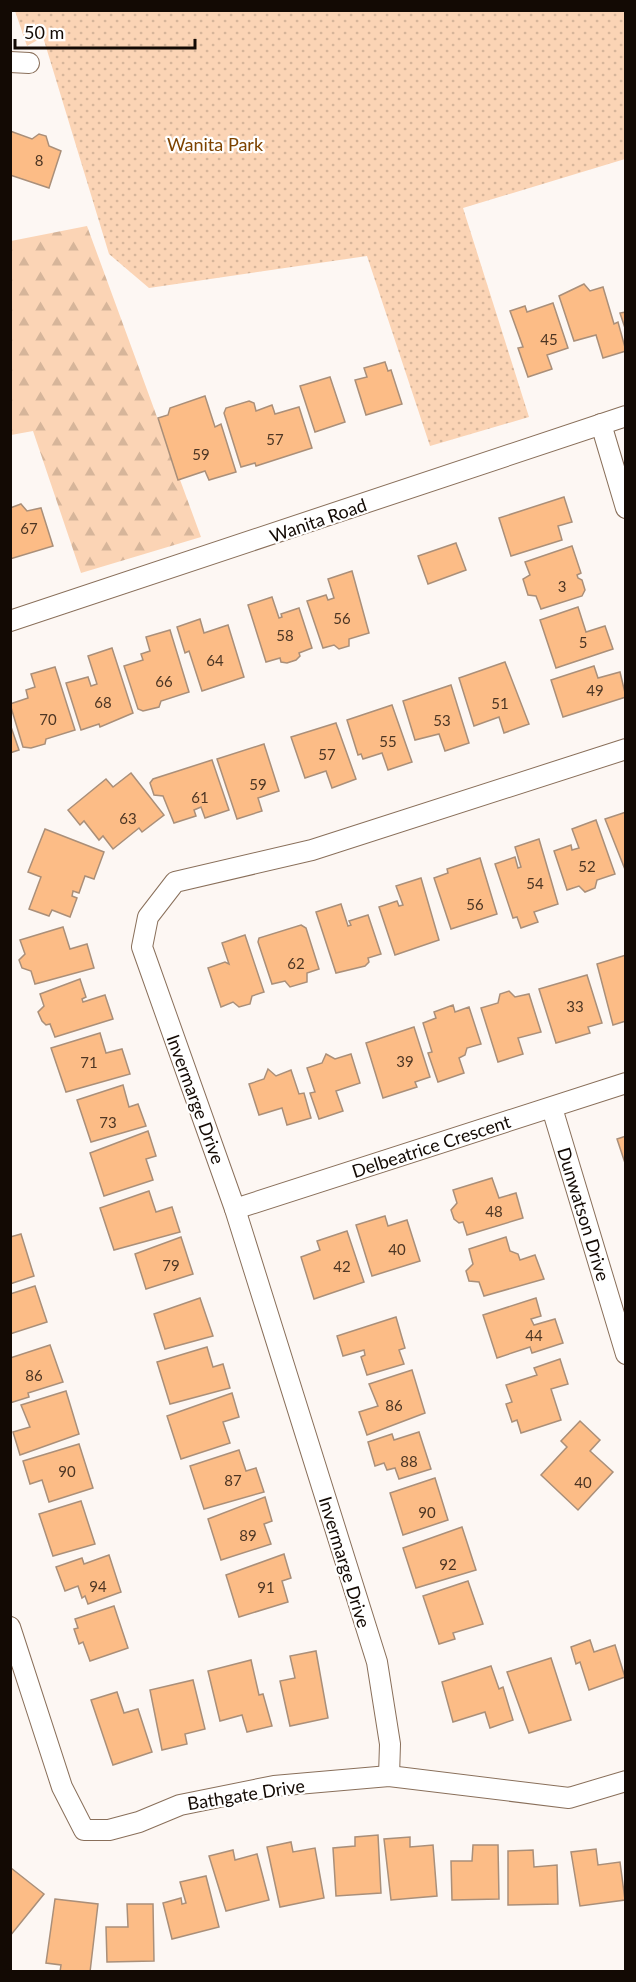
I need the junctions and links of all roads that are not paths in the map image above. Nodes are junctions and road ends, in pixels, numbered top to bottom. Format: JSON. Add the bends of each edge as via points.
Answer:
{"nodes":[{"id":1,"x":626,"y":416,"type":"edge"},
{"id":2,"x":601,"y":424,"type":"junction"},
{"id":3,"x":626,"y":508,"type":"edge"},
{"id":4,"x":10,"y":621,"type":"edge"},
{"id":5,"x":626,"y":749,"type":"edge"},
{"id":6,"x":626,"y":1083,"type":"edge"},
{"id":7,"x":552,"y":1108,"type":"junction"},
{"id":8,"x":236,"y":1209,"type":"junction"},
{"id":9,"x":626,"y":1354,"type":"edge"},
{"id":10,"x":10,"y":1627,"type":"edge"},
{"id":11,"x":389,"y":1776,"type":"junction"},
{"id":12,"x":626,"y":1781,"type":"edge"}],
"edges":[{"from":1,"to":2,"type":"street","name":"Wanita Road"},
{"from":2,"to":3,"type":"street"},
{"from":2,"to":4,"type":"street","name":"Wanita Road"},
{"from":5,"to":8,"type":"street","name":"Invermarge Drive","via":[[312,850],[175,882],[148,917],[142,947]]},
{"from":6,"to":7,"type":"street","name":"Delbeatrice Crescent"},
{"from":7,"to":8,"type":"street","name":"Delbeatrice Crescent"},
{"from":7,"to":9,"type":"street","name":"Dunwatson Drive"},
{"from":8,"to":11,"type":"street","name":"Invermarge Drive","via":[[377,1662],[390,1744]]},
{"from":10,"to":11,"type":"street","name":"Bathgate Drive","via":[[62,1787],[84,1830],[109,1830],[180,1804],[274,1786]]},
{"from":11,"to":12,"type":"street","name":"Bathgate Drive","via":[[569,1798]]}]}
